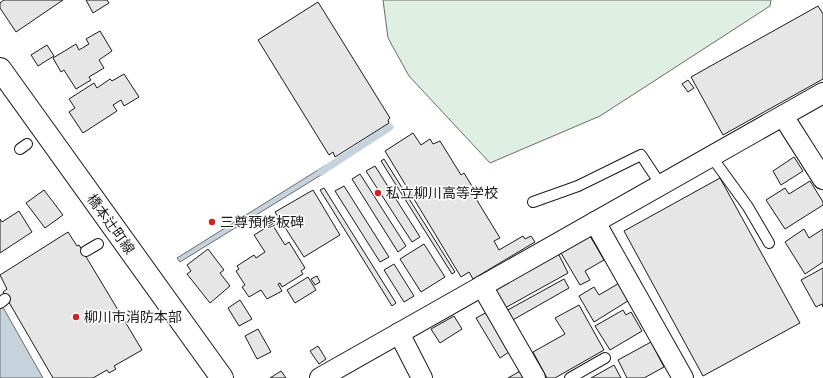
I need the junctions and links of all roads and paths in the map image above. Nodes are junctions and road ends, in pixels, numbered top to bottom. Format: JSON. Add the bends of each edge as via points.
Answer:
{"nodes":[{"id":1,"x":0,"y":69,"type":"edge"},
{"id":2,"x":823,"y":93,"type":"edge"},
{"id":3,"x":783,"y":116,"type":"junction"},
{"id":4,"x":711,"y":156,"type":"junction"},
{"id":5,"x":823,"y":179,"type":"edge"},
{"id":6,"x":661,"y":185,"type":"junction"},
{"id":7,"x":533,"y":202,"type":"dead end"},
{"id":8,"x":595,"y":222,"type":"junction"},
{"id":9,"x":769,"y":243,"type":"dead end"},
{"id":10,"x":98,"y":244,"type":"dead end"},
{"id":11,"x":86,"y":251,"type":"dead end"},
{"id":12,"x":482,"y":286,"type":"junction"},
{"id":13,"x":399,"y":333,"type":"junction"},
{"id":14,"x":605,"y":358,"type":"dead end"},
{"id":15,"x":222,"y":378,"type":"edge"},
{"id":16,"x":320,"y":378,"type":"edge"},
{"id":17,"x":422,"y":378,"type":"edge"},
{"id":18,"x":535,"y":378,"type":"edge"},
{"id":19,"x":570,"y":378,"type":"edge"},
{"id":20,"x":683,"y":378,"type":"edge"}],
"edges":[{"from":1,"to":15,"type":"main road","name":"橋本辻町線"},
{"from":2,"to":3,"type":"street"},
{"from":3,"to":4,"type":"street"},
{"from":3,"to":5,"type":"street"},
{"from":4,"to":6,"type":"street"},
{"from":4,"to":9,"type":"lane","via":[[748,207]]},
{"from":6,"to":7,"type":"lane","via":[[640,155],[578,186]]},
{"from":6,"to":8,"type":"street"},
{"from":8,"to":12,"type":"street"},
{"from":8,"to":20,"type":"street"},
{"from":10,"to":11,"type":"lane"},
{"from":12,"to":13,"type":"street"},
{"from":12,"to":18,"type":"street"},
{"from":13,"to":16,"type":"street"},
{"from":13,"to":17,"type":"street"},
{"from":14,"to":19,"type":"lane"}]}
